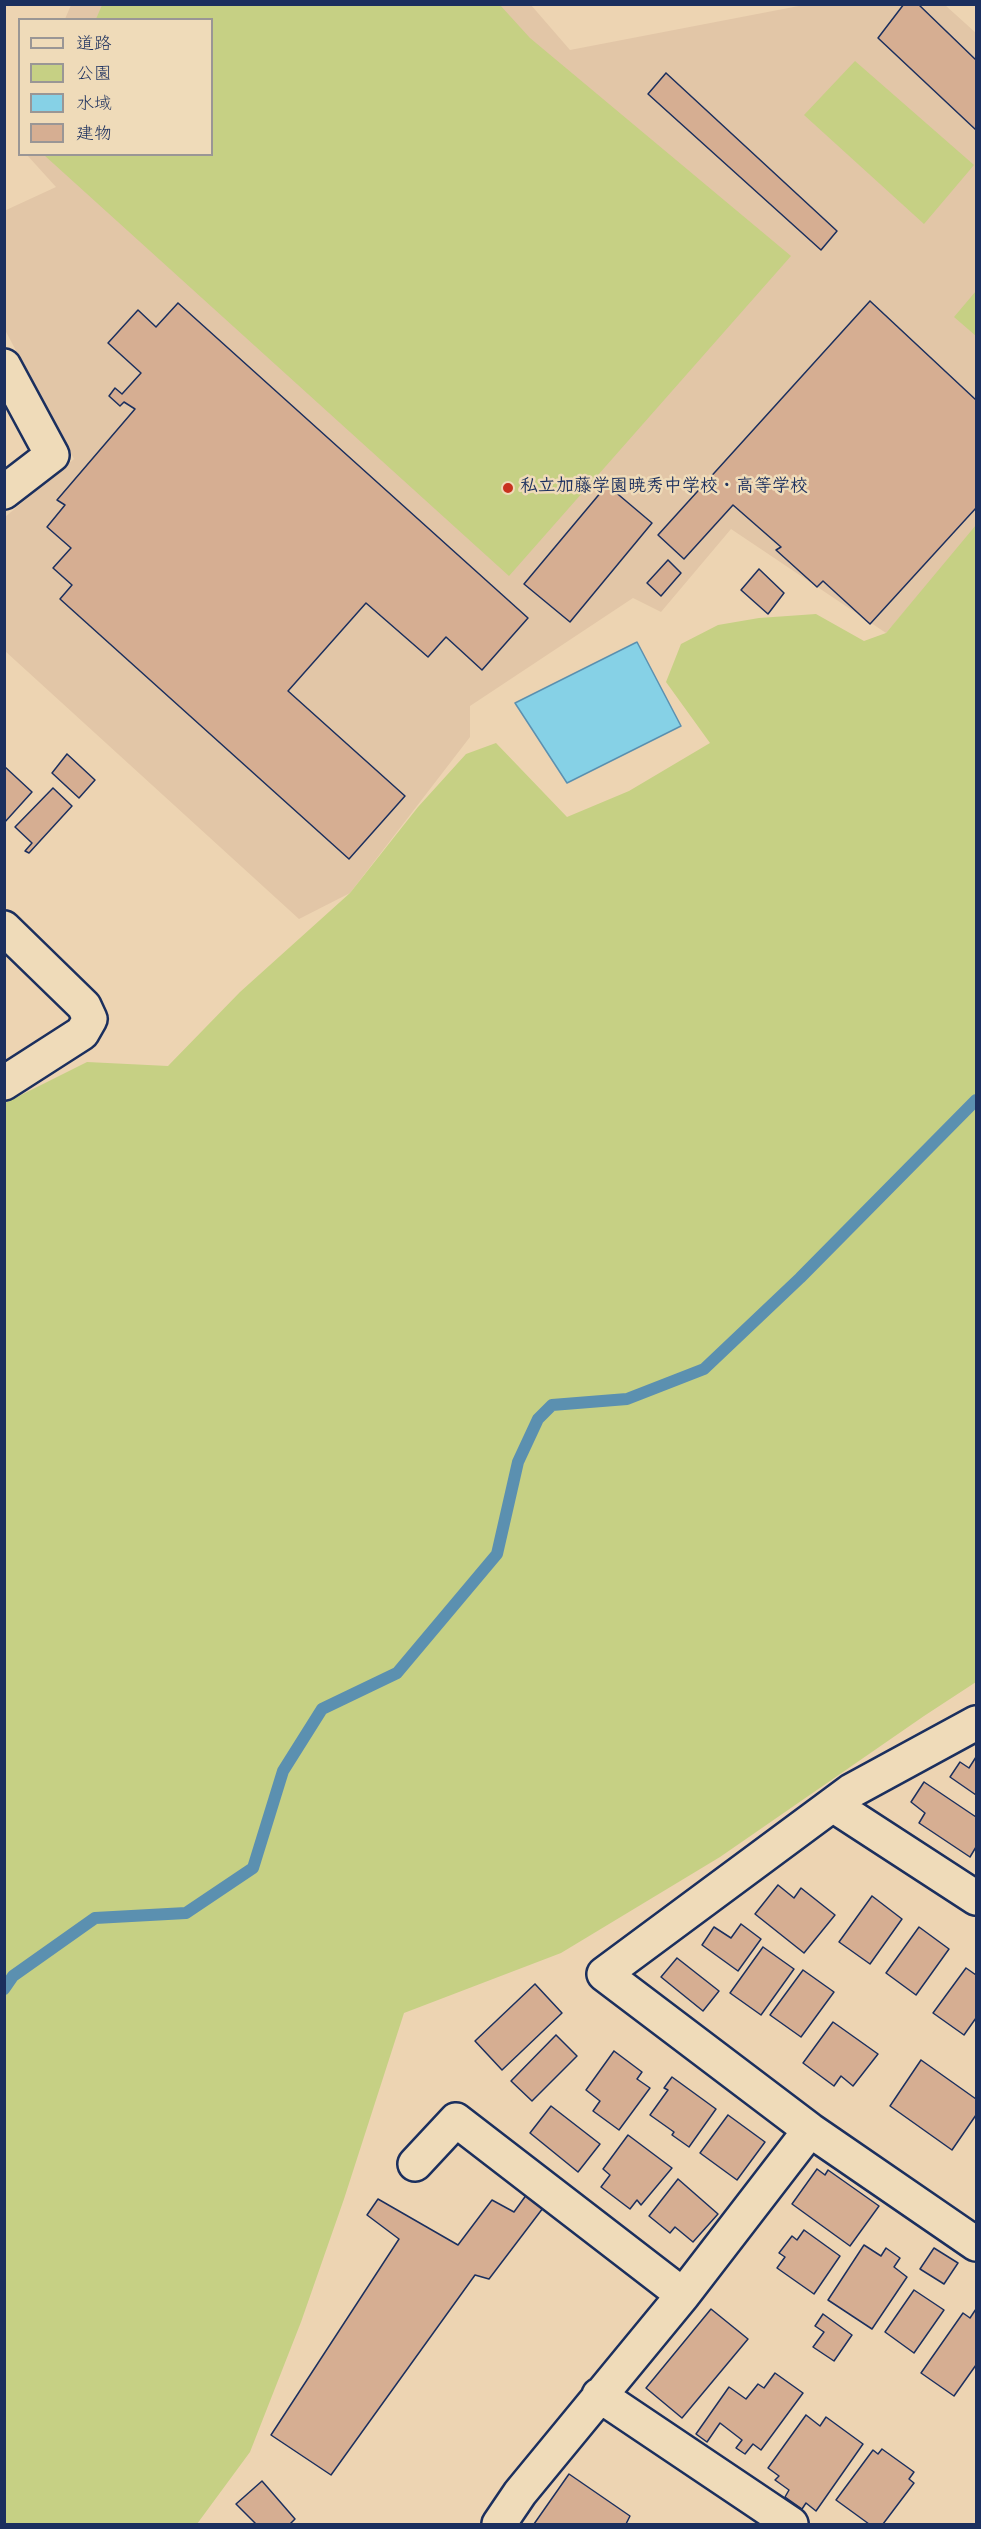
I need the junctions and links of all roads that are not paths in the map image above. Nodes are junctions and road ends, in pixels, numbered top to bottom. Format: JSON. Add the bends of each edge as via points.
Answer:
{"nodes":[{"id":1,"x":4,"y":366,"type":"edge"},
{"id":2,"x":4,"y":492,"type":"edge"},
{"id":3,"x":4,"y":928,"type":"edge"},
{"id":4,"x":4,"y":1083,"type":"edge"},
{"id":5,"x":976,"y":1723,"type":"edge"},
{"id":6,"x":833,"y":1805,"type":"junction"},
{"id":7,"x":976,"y":1898,"type":"edge"},
{"id":8,"x":810,"y":2130,"type":"junction"},
{"id":9,"x":416,"y":2163,"type":"dead end"},
{"id":10,"x":976,"y":2244,"type":"edge"},
{"id":11,"x":683,"y":2295,"type":"junction"},
{"id":12,"x":599,"y":2396,"type":"junction"},
{"id":13,"x":499,"y":2524,"type":"edge"},
{"id":14,"x":791,"y":2524,"type":"edge"}],
"edges":[{"from":1,"to":2,"type":"street","via":[[52,455]]},
{"from":3,"to":4,"type":"street","via":[[84,1006],[90,1019],[82,1033]]},
{"from":5,"to":6,"type":"street","via":[[851,1791]]},
{"from":6,"to":7,"type":"street"},
{"from":6,"to":8,"type":"street","via":[[604,1974]]},
{"from":8,"to":10,"type":"street"},
{"from":8,"to":11,"type":"street"},
{"from":9,"to":11,"type":"street","via":[[456,2120]]},
{"from":11,"to":12,"type":"street"},
{"from":12,"to":13,"type":"street"},
{"from":12,"to":14,"type":"street"}]}
